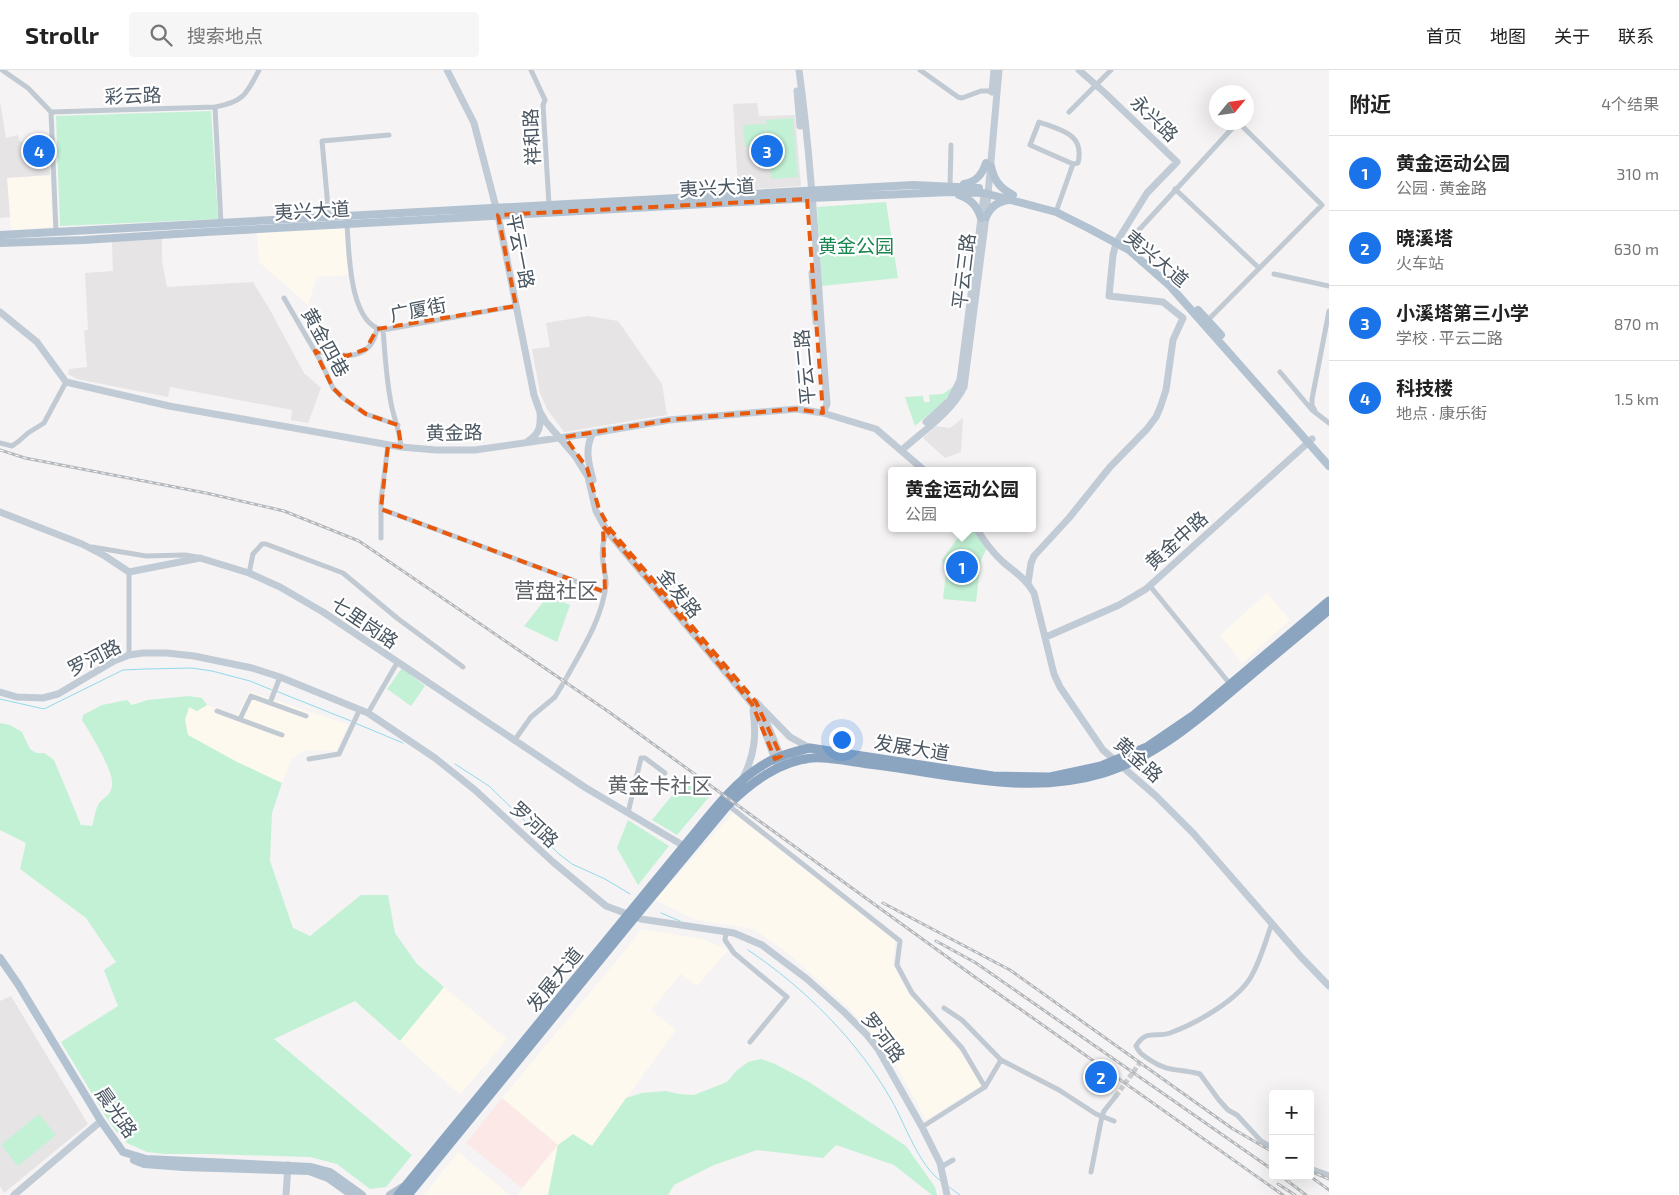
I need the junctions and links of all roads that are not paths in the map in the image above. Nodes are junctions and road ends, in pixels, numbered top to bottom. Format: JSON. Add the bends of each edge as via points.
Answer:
{"nodes":[{"id":1,"x":2,"y":70,"type":"edge"},
{"id":2,"x":259,"y":70,"type":"edge"},
{"id":3,"x":447,"y":70,"type":"edge"},
{"id":4,"x":451,"y":70,"type":"edge"},
{"id":5,"x":531,"y":70,"type":"edge"},
{"id":6,"x":794,"y":70,"type":"edge"},
{"id":7,"x":798,"y":70,"type":"edge"},
{"id":8,"x":920,"y":70,"type":"edge"},
{"id":9,"x":994,"y":70,"type":"edge"},
{"id":10,"x":999,"y":70,"type":"edge"},
{"id":11,"x":1079,"y":70,"type":"edge"},
{"id":12,"x":1111,"y":70,"type":"edge"},
{"id":13,"x":1096,"y":85,"type":"junction"},
{"id":14,"x":992,"y":91,"type":"junction"},
{"id":15,"x":215,"y":107,"type":"junction"},
{"id":16,"x":51,"y":112,"type":"junction"},
{"id":17,"x":1068,"y":112,"type":"dead end"},
{"id":18,"x":1230,"y":130,"type":"edge"},
{"id":19,"x":1246,"y":130,"type":"edge"},
{"id":20,"x":389,"y":135,"type":"dead end"},
{"id":21,"x":951,"y":145,"type":"dead end"},
{"id":22,"x":1073,"y":164,"type":"junction"},
{"id":23,"x":988,"y":165,"type":"junction"},
{"id":24,"x":950,"y":189,"type":"junction"},
{"id":25,"x":1175,"y":189,"type":"junction"},
{"id":26,"x":986,"y":191,"type":"junction"},
{"id":27,"x":809,"y":195,"type":"junction"},
{"id":28,"x":1013,"y":197,"type":"junction"},
{"id":29,"x":549,"y":206,"type":"junction"},
{"id":30,"x":1056,"y":210,"type":"junction"},
{"id":31,"x":499,"y":212,"type":"junction"},
{"id":32,"x":983,"y":217,"type":"junction"},
{"id":33,"x":329,"y":218,"type":"junction"},
{"id":34,"x":221,"y":224,"type":"junction"},
{"id":35,"x":347,"y":224,"type":"junction"},
{"id":36,"x":56,"y":232,"type":"junction"},
{"id":37,"x":0,"y":235,"type":"edge"},
{"id":38,"x":1117,"y":241,"type":"junction"},
{"id":39,"x":0,"y":243,"type":"edge"},
{"id":40,"x":1126,"y":244,"type":"junction"},
{"id":41,"x":1259,"y":268,"type":"junction"},
{"id":42,"x":1274,"y":274,"type":"dead end"},
{"id":43,"x":1329,"y":286,"type":"edge"},
{"id":44,"x":284,"y":298,"type":"dead end"},
{"id":45,"x":516,"y":306,"type":"junction"},
{"id":46,"x":1329,"y":311,"type":"edge"},
{"id":47,"x":0,"y":312,"type":"edge"},
{"id":48,"x":1208,"y":320,"type":"junction"},
{"id":49,"x":377,"y":329,"type":"junction"},
{"id":50,"x":384,"y":330,"type":"junction"},
{"id":51,"x":315,"y":350,"type":"junction"},
{"id":52,"x":1280,"y":372,"type":"dead end"},
{"id":53,"x":66,"y":382,"type":"junction"},
{"id":54,"x":540,"y":412,"type":"junction"},
{"id":55,"x":822,"y":412,"type":"junction"},
{"id":56,"x":1316,"y":413,"type":"junction"},
{"id":57,"x":1329,"y":423,"type":"edge"},
{"id":58,"x":398,"y":424,"type":"junction"},
{"id":59,"x":593,"y":433,"type":"junction"},
{"id":60,"x":562,"y":437,"type":"junction"},
{"id":61,"x":1310,"y":441,"type":"junction"},
{"id":62,"x":0,"y":443,"type":"edge"},
{"id":63,"x":523,"y":443,"type":"junction"},
{"id":64,"x":388,"y":445,"type":"junction"},
{"id":65,"x":401,"y":447,"type":"junction"},
{"id":66,"x":902,"y":448,"type":"junction"},
{"id":67,"x":1329,"y":460,"type":"edge"},
{"id":68,"x":1329,"y":466,"type":"edge"},
{"id":69,"x":921,"y":467,"type":"edge"},
{"id":70,"x":924,"y":467,"type":"edge"},
{"id":71,"x":593,"y":480,"type":"junction"},
{"id":72,"x":380,"y":509,"type":"junction"},
{"id":73,"x":0,"y":512,"type":"edge"},
{"id":74,"x":607,"y":531,"type":"junction"},
{"id":75,"x":981,"y":532,"type":"edge"},
{"id":76,"x":381,"y":538,"type":"dead end"},
{"id":77,"x":82,"y":544,"type":"junction"},
{"id":78,"x":200,"y":558,"type":"junction"},
{"id":79,"x":129,"y":572,"type":"junction"},
{"id":80,"x":249,"y":573,"type":"junction"},
{"id":81,"x":1029,"y":581,"type":"junction"},
{"id":82,"x":1150,"y":586,"type":"junction"},
{"id":83,"x":605,"y":592,"type":"junction"},
{"id":84,"x":1329,"y":601,"type":"edge"},
{"id":85,"x":1329,"y":610,"type":"edge"},
{"id":86,"x":1047,"y":636,"type":"junction"},
{"id":87,"x":129,"y":655,"type":"junction"},
{"id":88,"x":397,"y":664,"type":"junction"},
{"id":89,"x":463,"y":667,"type":"dead end"},
{"id":90,"x":568,"y":675,"type":"tunnel mouth"},
{"id":91,"x":280,"y":677,"type":"junction"},
{"id":92,"x":1230,"y":684,"type":"junction"},
{"id":93,"x":560,"y":687,"type":"tunnel mouth"},
{"id":94,"x":0,"y":692,"type":"edge"},
{"id":95,"x":270,"y":703,"type":"junction"},
{"id":96,"x":754,"y":703,"type":"junction"},
{"id":97,"x":360,"y":709,"type":"junction"},
{"id":98,"x":217,"y":711,"type":"dead end"},
{"id":99,"x":368,"y":713,"type":"junction"},
{"id":100,"x":306,"y":716,"type":"dead end"},
{"id":101,"x":240,"y":719,"type":"junction"},
{"id":102,"x":282,"y":735,"type":"dead end"},
{"id":103,"x":514,"y":741,"type":"junction"},
{"id":104,"x":810,"y":748,"type":"junction"},
{"id":105,"x":778,"y":758,"type":"junction"},
{"id":106,"x":309,"y":759,"type":"dead end"},
{"id":107,"x":1118,"y":763,"type":"junction"},
{"id":108,"x":781,"y":767,"type":"junction"},
{"id":109,"x":665,"y":773,"type":"dead end"},
{"id":110,"x":741,"y":783,"type":"junction"},
{"id":111,"x":728,"y":806,"type":"junction"},
{"id":112,"x":628,"y":813,"type":"junction"},
{"id":113,"x":684,"y":846,"type":"junction"},
{"id":114,"x":631,"y":916,"type":"junction"},
{"id":115,"x":1272,"y":923,"type":"junction"},
{"id":116,"x":726,"y":932,"type":"junction"},
{"id":117,"x":0,"y":958,"type":"edge"},
{"id":118,"x":0,"y":965,"type":"edge"},
{"id":119,"x":1329,"y":986,"type":"edge"},
{"id":120,"x":944,"y":1008,"type":"dead end"},
{"id":121,"x":750,"y":1042,"type":"dead end"},
{"id":122,"x":1001,"y":1060,"type":"junction"},
{"id":123,"x":985,"y":1087,"type":"junction"},
{"id":124,"x":1116,"y":1096,"type":"tunnel mouth"},
{"id":125,"x":1102,"y":1116,"type":"junction"},
{"id":126,"x":1114,"y":1121,"type":"dead end"},
{"id":127,"x":99,"y":1123,"type":"junction"},
{"id":128,"x":922,"y":1126,"type":"junction"},
{"id":129,"x":1269,"y":1146,"type":"edge"},
{"id":130,"x":953,"y":1160,"type":"dead end"},
{"id":131,"x":941,"y":1167,"type":"junction"},
{"id":132,"x":288,"y":1168,"type":"junction"},
{"id":133,"x":1314,"y":1169,"type":"edge"},
{"id":134,"x":1091,"y":1172,"type":"dead end"},
{"id":135,"x":1329,"y":1175,"type":"edge"},
{"id":136,"x":408,"y":1192,"type":"edge"},
{"id":137,"x":14,"y":1195,"type":"edge"},
{"id":138,"x":286,"y":1195,"type":"edge"},
{"id":139,"x":360,"y":1195,"type":"edge"},
{"id":140,"x":390,"y":1195,"type":"edge"},
{"id":141,"x":398,"y":1195,"type":"edge"},
{"id":142,"x":947,"y":1195,"type":"edge"}],
"edges":[{"from":1,"to":16,"type":"street","via":[[28,88]]},
{"from":2,"to":15,"type":"street","name":"彩云路","via":[[242,98]]},
{"from":3,"to":31,"type":"main road","name":"平云一路","via":[[474,123]]},
{"from":4,"to":31,"type":"main road","name":"平云一路","via":[[478,122]]},
{"from":5,"to":29,"type":"street","name":"祥和路","via":[[545,100]]},
{"from":6,"to":27,"type":"main road","name":"平云二路"},
{"from":7,"to":27,"type":"main road","name":"平云二路","via":[[804,107]]},
{"from":8,"to":14,"type":"street","via":[[958,97]]},
{"from":9,"to":14,"type":"main road","name":"平云三路"},
{"from":10,"to":23,"type":"main road","name":"平云三路"},
{"from":11,"to":13,"type":"main road","name":"永兴路"},
{"from":12,"to":13,"type":"street"},
{"from":13,"to":17,"type":"street"},
{"from":13,"to":38,"type":"main road","name":"永兴路","via":[[1177,162],[1147,193]]},
{"from":14,"to":23,"type":"main road","name":"平云三路"},
{"from":15,"to":16,"type":"street","name":"彩云路"},
{"from":15,"to":34,"type":"street"},
{"from":16,"to":36,"type":"street"},
{"from":18,"to":25,"type":"street"},
{"from":19,"to":41,"type":"street","via":[[1322,205]]},
{"from":20,"to":33,"type":"street","via":[[322,141]]},
{"from":21,"to":24,"type":"street"},
{"from":22,"to":22,"type":"street","via":[[1078,163],[1081,152],[1076,141],[1068,132],[1039,122],[1030,145]]},
{"from":22,"to":30,"type":"street"},
{"from":23,"to":24,"type":"main road","via":[[975,181]]},
{"from":23,"to":26,"type":"main road","name":"平云三路"},
{"from":23,"to":28,"type":"main road","via":[[1000,187]]},
{"from":24,"to":26,"type":"main road","name":"夷兴大道"},
{"from":24,"to":27,"type":"main road","name":"夷兴大道"},
{"from":24,"to":32,"type":"main road","via":[[970,200]]},
{"from":25,"to":40,"type":"street"},
{"from":25,"to":41,"type":"street"},
{"from":26,"to":28,"type":"main road","name":"夷兴大道"},
{"from":26,"to":32,"type":"main road","name":"平云三路"},
{"from":27,"to":29,"type":"main road","name":"夷兴大道"},
{"from":27,"to":31,"type":"main road","name":"夷兴大道"},
{"from":27,"to":55,"type":"main road","name":"平云二路"},
{"from":28,"to":30,"type":"main road","name":"夷兴大道"},
{"from":28,"to":32,"type":"main road","via":[[998,202]]},
{"from":29,"to":31,"type":"main road","name":"夷兴大道"},
{"from":30,"to":38,"type":"main road","name":"夷兴大道"},
{"from":31,"to":33,"type":"main road","name":"夷兴大道"},
{"from":31,"to":35,"type":"main road","name":"夷兴大道"},
{"from":31,"to":45,"type":"main road","name":"平云一路"},
{"from":31,"to":60,"type":"main road","name":"平云一路","via":[[537,394]]},
{"from":32,"to":66,"type":"main road","name":"平云三路","via":[[960,380],[950,400]]},
{"from":33,"to":34,"type":"main road","name":"夷兴大道"},
{"from":34,"to":36,"type":"main road","name":"夷兴大道"},
{"from":35,"to":39,"type":"main road","name":"夷兴大道"},
{"from":35,"to":49,"type":"street","name":"广厦街","via":[[351,276],[360,309]]},
{"from":36,"to":37,"type":"main road","name":"夷兴大道"},
{"from":38,"to":40,"type":"main road","name":"夷兴大道"},
{"from":38,"to":61,"type":"main road","name":"夷兴大道","via":[[1170,286]]},
{"from":38,"to":81,"type":"main road","via":[[1109,296],[1163,302],[1183,318],[1173,340],[1166,390],[1147,429],[1034,556]]},
{"from":40,"to":48,"type":"main road","name":"夷兴大道","via":[[1158,268]]},
{"from":41,"to":48,"type":"street"},
{"from":42,"to":43,"type":"street"},
{"from":44,"to":51,"type":"street","name":"黄金四巷"},
{"from":45,"to":50,"type":"street","name":"广厦街"},
{"from":45,"to":54,"type":"main road","name":"平云一路"},
{"from":46,"to":56,"type":"street","via":[[1312,399]]},
{"from":47,"to":53,"type":"main road","via":[[37,342]]},
{"from":48,"to":61,"type":"main road","name":"夷兴大道"},
{"from":49,"to":50,"type":"street","name":"广厦街"},
{"from":49,"to":51,"type":"street","via":[[370,344],[354,355],[342,356]]},
{"from":50,"to":58,"type":"street","via":[[389,395]]},
{"from":51,"to":58,"type":"street","name":"黄金四巷","via":[[334,388],[343,398],[366,414]]},
{"from":52,"to":56,"type":"street"},
{"from":53,"to":62,"type":"street","via":[[44,424],[12,446]]},
{"from":53,"to":64,"type":"main road","name":"黄金路","via":[[169,406]]},
{"from":54,"to":60,"type":"main road","name":"平云一路"},
{"from":54,"to":63,"type":"main road","via":[[537,434]]},
{"from":55,"to":59,"type":"main road","name":"黄金路","via":[[796,409],[669,420]]},
{"from":55,"to":66,"type":"main road","name":"黄金路","via":[[876,429]]},
{"from":56,"to":57,"type":"street"},
{"from":58,"to":65,"type":"street"},
{"from":59,"to":60,"type":"main road","name":"黄金路"},
{"from":59,"to":71,"type":"main road","via":[[587,454]]},
{"from":60,"to":63,"type":"main road","name":"黄金路"},
{"from":60,"to":71,"type":"main road","name":"金发路","via":[[588,468]]},
{"from":60,"to":74,"type":"main road","name":"金发路","via":[[588,477],[596,511]]},
{"from":61,"to":67,"type":"main road","name":"夷兴大道"},
{"from":61,"to":68,"type":"main road","name":"夷兴大道"},
{"from":61,"to":82,"type":"main road","name":"黄金中路"},
{"from":63,"to":65,"type":"main road","name":"黄金路","via":[[475,450]]},
{"from":64,"to":65,"type":"main road","name":"黄金路"},
{"from":64,"to":72,"type":"street"},
{"from":66,"to":69,"type":"main road","name":"黄金路"},
{"from":66,"to":70,"type":"main road"},
{"from":71,"to":96,"type":"main road","name":"金发路","via":[[599,509],[610,529]]},
{"from":72,"to":76,"type":"street"},
{"from":72,"to":83,"type":"street"},
{"from":73,"to":77,"type":"main road"},
{"from":74,"to":83,"type":"street","via":[[602,561]]},
{"from":74,"to":96,"type":"main road","name":"金发路"},
{"from":75,"to":81,"type":"main road","via":[[996,551]]},
{"from":77,"to":78,"type":"street","via":[[146,556]]},
{"from":77,"to":79,"type":"main road"},
{"from":78,"to":79,"type":"main road","name":"七里岗路"},
{"from":78,"to":80,"type":"main road","name":"七里岗路"},
{"from":79,"to":87,"type":"street"},
{"from":80,"to":88,"type":"main road","name":"七里岗路","via":[[323,612]]},
{"from":80,"to":89,"type":"street","via":[[253,554],[262,544],[343,573]]},
{"from":81,"to":86,"type":"main road","name":"黄金路","via":[[1038,596]]},
{"from":82,"to":86,"type":"main road","name":"黄金中路","via":[[1119,605]]},
{"from":82,"to":92,"type":"street"},
{"from":83,"to":90,"type":"street","via":[[599,614]]},
{"from":84,"to":92,"type":"highway","name":"发展大道"},
{"from":85,"to":107,"type":"highway","name":"发展大道","via":[[1198,720],[1151,753]]},
{"from":86,"to":107,"type":"main road","name":"黄金路","via":[[1054,674],[1062,692],[1103,750]]},
{"from":87,"to":91,"type":"main road","name":"罗河路","via":[[167,653],[194,656]]},
{"from":87,"to":94,"type":"main road","name":"罗河路","via":[[58,694],[42,698],[17,697]]},
{"from":88,"to":99,"type":"street"},
{"from":88,"to":103,"type":"main road","name":"七里岗路"},
{"from":91,"to":95,"type":"street"},
{"from":91,"to":97,"type":"main road","name":"罗河路"},
{"from":92,"to":107,"type":"highway","name":"发展大道","via":[[1194,715]]},
{"from":93,"to":103,"type":"street","via":[[555,697],[531,717]]},
{"from":95,"to":100,"type":"street"},
{"from":95,"to":101,"type":"street","via":[[251,696]]},
{"from":96,"to":104,"type":"main road","via":[[790,737]]},
{"from":96,"to":105,"type":"main road","name":"金发路","via":[[766,720]]},
{"from":96,"to":110,"type":"main road","via":[[754,748]]},
{"from":97,"to":99,"type":"main road","name":"罗河路"},
{"from":97,"to":106,"type":"street","via":[[339,754]]},
{"from":98,"to":101,"type":"street"},
{"from":99,"to":114,"type":"main road","name":"罗河路","via":[[435,758],[475,790],[606,906]]},
{"from":101,"to":102,"type":"street"},
{"from":103,"to":112,"type":"main road","name":"七里岗路"},
{"from":104,"to":105,"type":"highway","name":"发展大道"},
{"from":104,"to":107,"type":"highway","name":"发展大道","via":[[993,776],[1050,777]]},
{"from":105,"to":108,"type":"main road","name":"金发路"},
{"from":105,"to":110,"type":"highway","name":"发展大道","via":[[763,765]]},
{"from":107,"to":108,"type":"highway","name":"发展大道","via":[[1103,773],[1051,784],[992,782],[812,758]]},
{"from":107,"to":115,"type":"main road","name":"黄金路","via":[[1193,833]]},
{"from":108,"to":111,"type":"highway","name":"发展大道","via":[[744,789]]},
{"from":109,"to":112,"type":"street","via":[[641,758]]},
{"from":110,"to":113,"type":"highway","name":"发展大道"},
{"from":111,"to":114,"type":"highway","name":"发展大道"},
{"from":111,"to":123,"type":"street","via":[[900,940],[897,965],[912,993],[962,1048]]},
{"from":112,"to":113,"type":"main road","name":"七里岗路"},
{"from":113,"to":114,"type":"highway","name":"发展大道"},
{"from":114,"to":116,"type":"main road","name":"罗河路"},
{"from":114,"to":136,"type":"highway","name":"发展大道"},
{"from":115,"to":119,"type":"main road","name":"黄金路"},
{"from":115,"to":129,"type":"street","via":[[1253,975],[1244,986],[1224,1004],[1176,1030],[1146,1035],[1136,1046],[1143,1058],[1158,1066],[1200,1074],[1214,1095]]},
{"from":116,"to":121,"type":"street","via":[[725,940],[734,953],[787,997]]},
{"from":116,"to":128,"type":"main road","name":"罗河路","via":[[762,945],[844,1012],[878,1049]]},
{"from":117,"to":127,"type":"main road","name":"晨光路"},
{"from":118,"to":127,"type":"main road","name":"晨光路"},
{"from":120,"to":122,"type":"street","via":[[962,1020]]},
{"from":122,"to":123,"type":"street"},
{"from":122,"to":125,"type":"street"},
{"from":123,"to":128,"type":"street"},
{"from":124,"to":125,"type":"street"},
{"from":125,"to":126,"type":"street"},
{"from":125,"to":134,"type":"street"},
{"from":127,"to":132,"type":"main road","name":"晨光路","via":[[120,1155],[144,1164]]},
{"from":127,"to":137,"type":"main road"},
{"from":128,"to":131,"type":"main road","name":"罗河路"},
{"from":130,"to":131,"type":"street"},
{"from":131,"to":142,"type":"main road","name":"罗河路"},
{"from":132,"to":138,"type":"main road"},
{"from":132,"to":139,"type":"main road","name":"晨光路","via":[[328,1178]]},
{"from":133,"to":135,"type":"street"},
{"from":136,"to":140,"type":"main road"},
{"from":136,"to":141,"type":"highway","name":"发展大道"}]}
